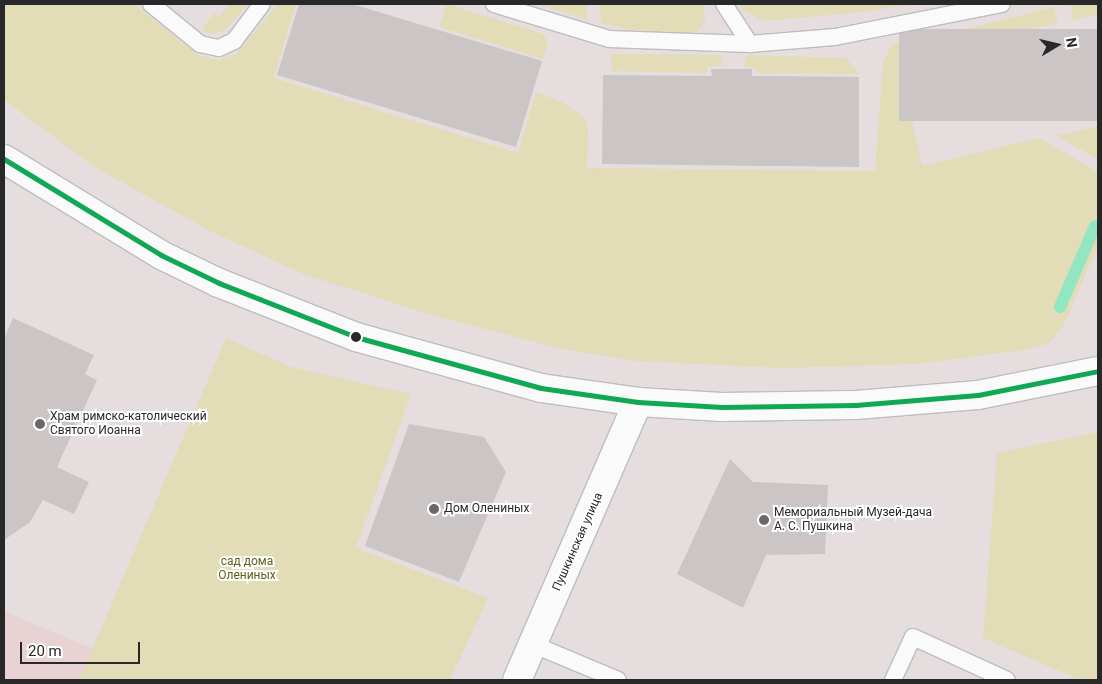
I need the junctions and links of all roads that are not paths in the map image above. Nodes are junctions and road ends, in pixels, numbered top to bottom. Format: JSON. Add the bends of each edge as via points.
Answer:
{"nodes":[{"id":1,"x":151,"y":4,"type":"edge"},
{"id":2,"x":262,"y":4,"type":"edge"},
{"id":3,"x":494,"y":4,"type":"edge"},
{"id":4,"x":724,"y":4,"type":"edge"},
{"id":5,"x":1002,"y":4,"type":"edge"},
{"id":6,"x":750,"y":44,"type":"junction"},
{"id":7,"x":4,"y":159,"type":"edge"},
{"id":8,"x":1098,"y":371,"type":"edge"},
{"id":9,"x":638,"y":402,"type":"junction"},
{"id":10,"x":532,"y":644,"type":"junction"},
{"id":11,"x":516,"y":680,"type":"edge"},
{"id":12,"x":618,"y":680,"type":"edge"},
{"id":13,"x":893,"y":680,"type":"edge"},
{"id":14,"x":1007,"y":680,"type":"edge"}],
"edges":[{"from":1,"to":2,"type":"lane","via":[[200,44],[219,48],[234,41]]},
{"from":3,"to":6,"type":"lane","via":[[608,39]]},
{"from":4,"to":6,"type":"lane"},
{"from":5,"to":6,"type":"lane","via":[[835,37]]},
{"from":7,"to":9,"type":"main road","via":[[161,255],[315,323],[541,388]]},
{"from":8,"to":9,"type":"main road","via":[[978,395],[856,405],[722,407]]},
{"from":9,"to":10,"type":"main road","name":"Пушкинская улица"},
{"from":10,"to":11,"type":"main road","name":"Пушкинская улица"},
{"from":10,"to":12,"type":"lane"},
{"from":13,"to":14,"type":"lane","via":[[913,637]]}]}
